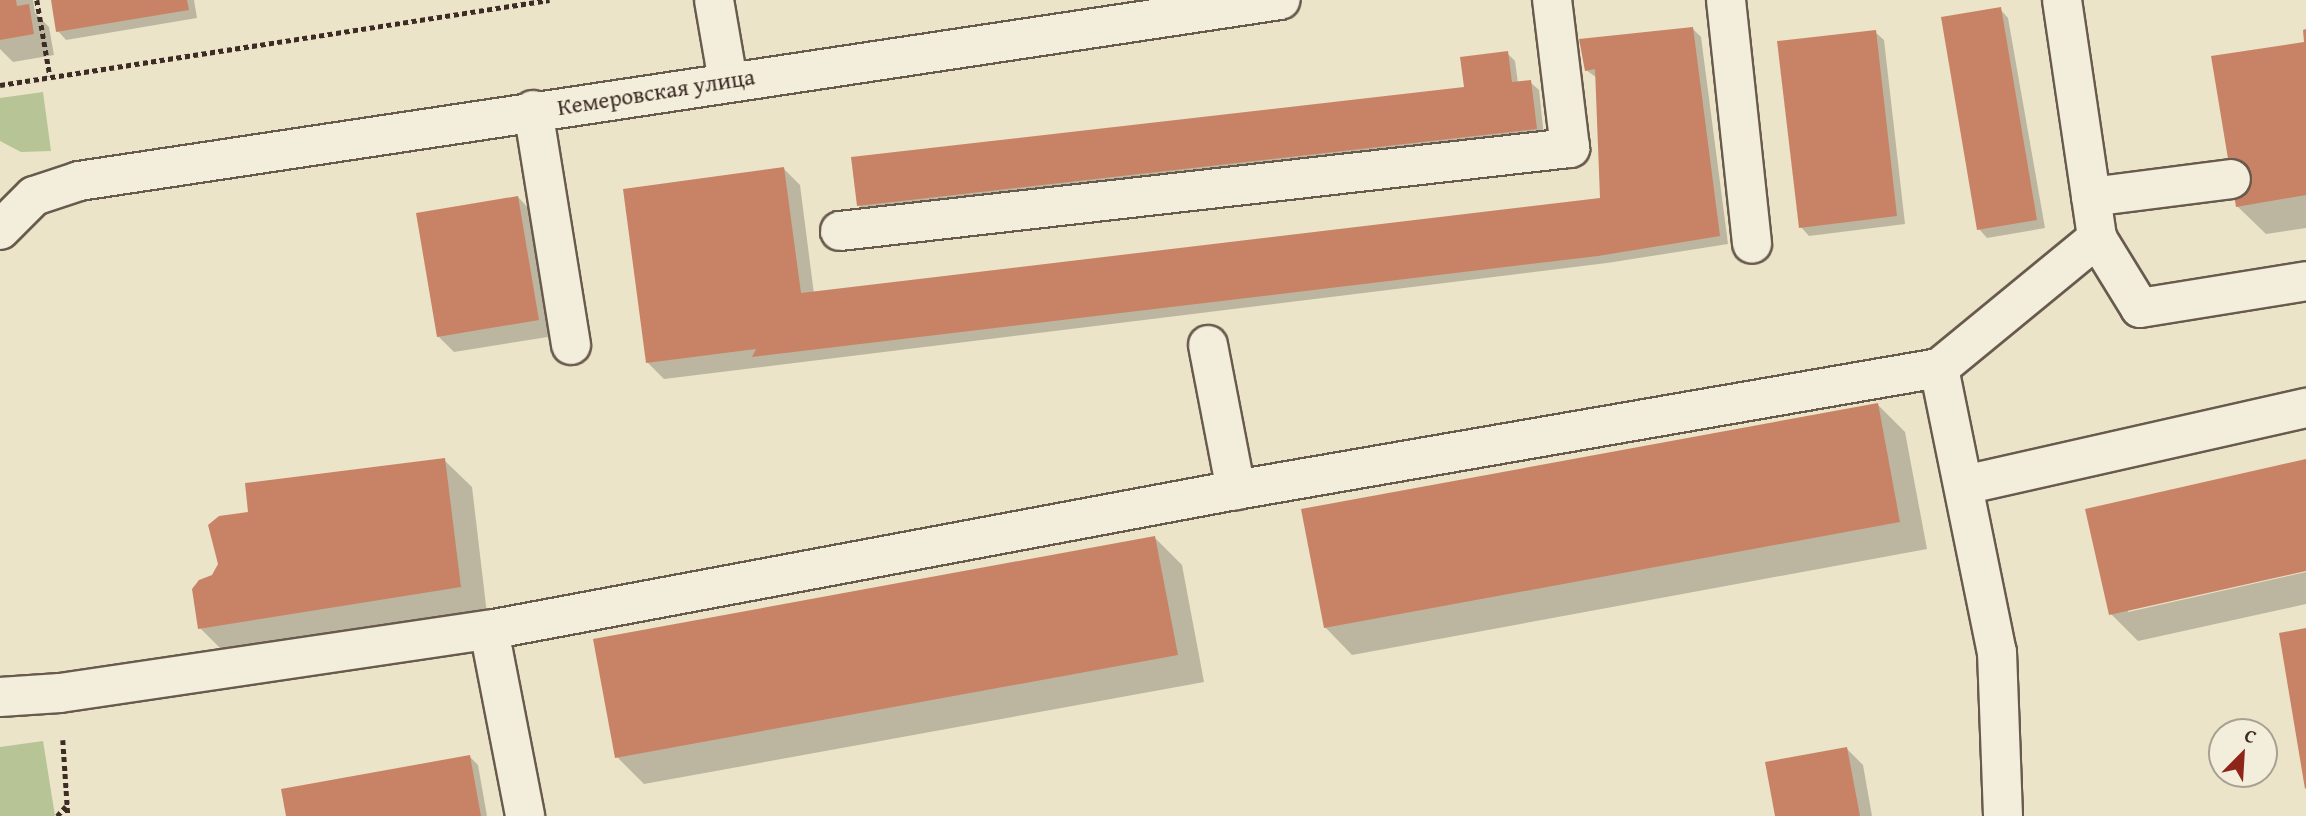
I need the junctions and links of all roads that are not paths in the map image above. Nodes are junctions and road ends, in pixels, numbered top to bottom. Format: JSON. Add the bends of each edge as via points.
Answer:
{"nodes":[{"id":1,"x":714,"y":0,"type":"edge"},
{"id":2,"x":1280,"y":0,"type":"edge"},
{"id":3,"x":1552,"y":0,"type":"edge"},
{"id":4,"x":1726,"y":0,"type":"edge"},
{"id":5,"x":2062,"y":0,"type":"edge"},
{"id":6,"x":1204,"y":6,"type":"edge"},
{"id":7,"x":728,"y":81,"type":"junction"},
{"id":8,"x":533,"y":110,"type":"junction"},
{"id":9,"x":2231,"y":179,"type":"dead end"},
{"id":10,"x":2091,"y":197,"type":"junction"},
{"id":11,"x":0,"y":230,"type":"edge"},
{"id":12,"x":840,"y":231,"type":"dead end"},
{"id":13,"x":2097,"y":238,"type":"junction"},
{"id":14,"x":1752,"y":244,"type":"dead end"},
{"id":15,"x":2306,"y":281,"type":"edge"},
{"id":16,"x":571,"y":345,"type":"dead end"},
{"id":17,"x":1208,"y":345,"type":"dead end"},
{"id":18,"x":1938,"y":368,"type":"junction"},
{"id":19,"x":2306,"y":408,"type":"edge"},
{"id":20,"x":1964,"y":485,"type":"junction"},
{"id":21,"x":1236,"y":489,"type":"junction"},
{"id":22,"x":489,"y":630,"type":"junction"},
{"id":23,"x":0,"y":697,"type":"edge"},
{"id":24,"x":525,"y":816,"type":"edge"},
{"id":25,"x":2003,"y":816,"type":"edge"}],
"edges":[{"from":1,"to":7,"type":"street"},
{"from":2,"to":6,"type":"street","name":"Кемеровская улица"},
{"from":3,"to":12,"type":"street","via":[[1570,148]]},
{"from":4,"to":14,"type":"street"},
{"from":5,"to":10,"type":"street"},
{"from":6,"to":7,"type":"street","name":"Кемеровская улица"},
{"from":7,"to":8,"type":"street","name":"Кемеровская улица"},
{"from":8,"to":11,"type":"street","name":"Кемеровская улица","via":[[79,181],[34,196]]},
{"from":8,"to":16,"type":"street"},
{"from":9,"to":10,"type":"street"},
{"from":10,"to":13,"type":"street"},
{"from":13,"to":15,"type":"street","via":[[2140,308]]},
{"from":13,"to":18,"type":"street"},
{"from":17,"to":21,"type":"street"},
{"from":18,"to":20,"type":"street"},
{"from":18,"to":21,"type":"street"},
{"from":19,"to":20,"type":"street"},
{"from":20,"to":25,"type":"street","via":[[1997,652]]},
{"from":21,"to":22,"type":"street"},
{"from":22,"to":23,"type":"street","via":[[60,693]]},
{"from":22,"to":24,"type":"street"}]}
